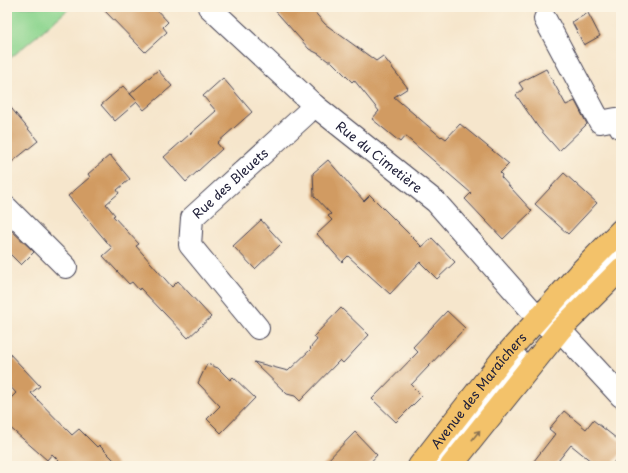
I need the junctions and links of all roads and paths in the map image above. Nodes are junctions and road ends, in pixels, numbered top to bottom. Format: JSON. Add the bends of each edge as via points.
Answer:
{"nodes":[{"id":1,"x":209,"y":7,"type":"edge"},
{"id":2,"x":545,"y":19,"type":"dead end"},
{"id":3,"x":314,"y":105,"type":"junction"},
{"id":4,"x":621,"y":128,"type":"edge"},
{"id":5,"x":7,"y":208,"type":"edge"},
{"id":6,"x":621,"y":230,"type":"edge"},
{"id":7,"x":621,"y":250,"type":"edge"},
{"id":8,"x":66,"y":267,"type":"dead end"},
{"id":9,"x":621,"y":269,"type":"edge"},
{"id":10,"x":549,"y":323,"type":"junction"},
{"id":11,"x":258,"y":328,"type":"dead end"},
{"id":12,"x":621,"y":396,"type":"edge"},
{"id":13,"x":419,"y":466,"type":"edge"},
{"id":14,"x":435,"y":466,"type":"edge"},
{"id":15,"x":451,"y":466,"type":"edge"}],
"edges":[{"from":1,"to":3,"type":"street","name":"Rue du Cimetière"},
{"from":2,"to":4,"type":"street","via":[[600,122],[616,119]]},
{"from":3,"to":10,"type":"street","name":"Rue du Cimetière","via":[[436,202],[533,312]]},
{"from":3,"to":11,"type":"street","name":"Rue des Bleuets","via":[[192,218],[190,245]]},
{"from":5,"to":8,"type":"street"},
{"from":6,"to":10,"type":"main road","name":"Avenue des Maraîchers","via":[[578,274]]},
{"from":7,"to":10,"type":"street","name":"Avenue des Maraîchers"},
{"from":9,"to":10,"type":"main road","name":"Avenue des Maraîchers"},
{"from":10,"to":12,"type":"street","name":"Rue du Cimetière"},
{"from":10,"to":13,"type":"main road","name":"Avenue des Maraîchers","via":[[502,359]]},
{"from":10,"to":14,"type":"street","name":"Avenue des Maraîchers","via":[[507,370]]},
{"from":15,"to":10,"type":"main road","name":"Avenue des Maraîchers","one_way":true}]}
